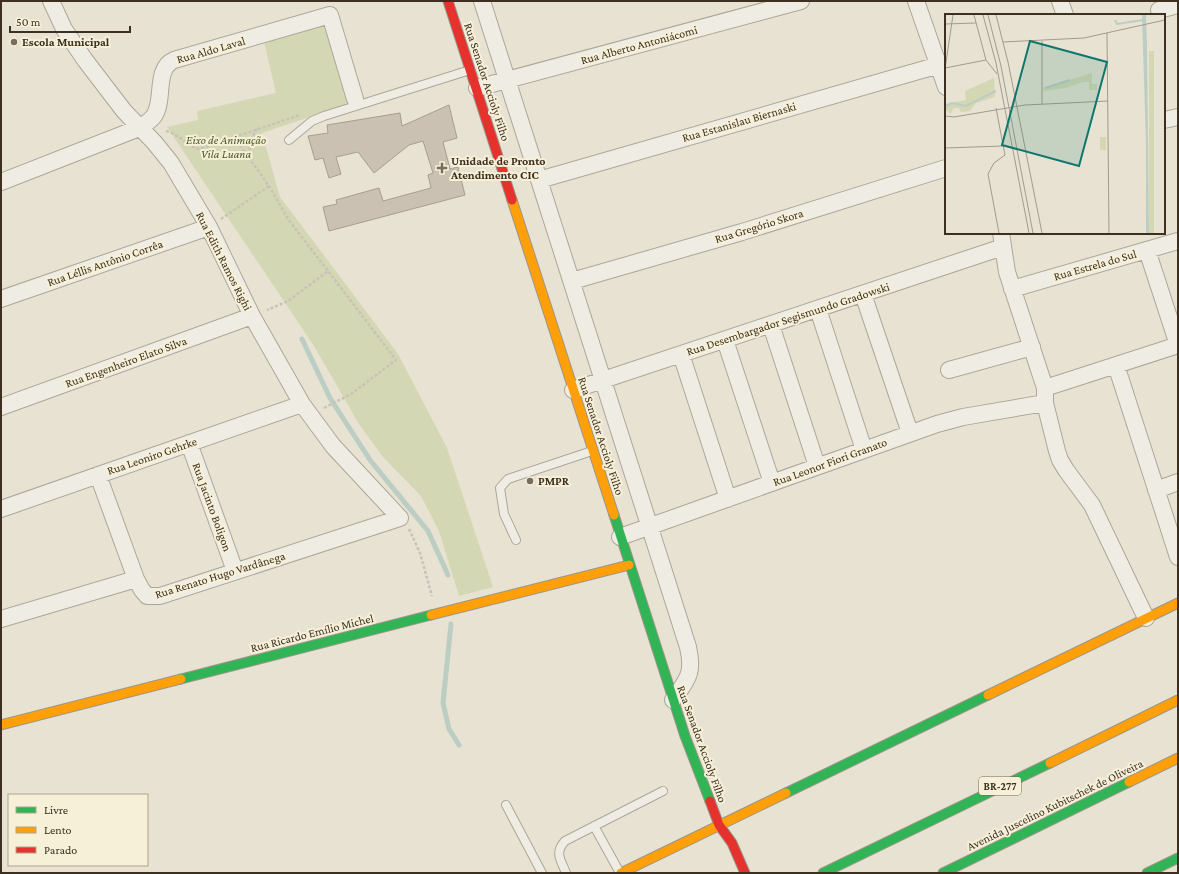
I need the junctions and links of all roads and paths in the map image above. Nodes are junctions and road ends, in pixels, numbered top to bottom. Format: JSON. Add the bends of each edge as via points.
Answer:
{"nodes":[{"id":1,"x":51,"y":1,"type":"edge"},
{"id":2,"x":448,"y":1,"type":"edge"},
{"id":3,"x":482,"y":1,"type":"edge"},
{"id":4,"x":801,"y":1,"type":"edge"},
{"id":5,"x":916,"y":1,"type":"edge"},
{"id":6,"x":1060,"y":1,"type":"edge"},
{"id":7,"x":1178,"y":5,"type":"edge"},
{"id":8,"x":1159,"y":10,"type":"dead end"},
{"id":9,"x":1065,"y":14,"type":"edge"},
{"id":10,"x":942,"y":64,"type":"edge"},
{"id":11,"x":471,"y":70,"type":"junction"},
{"id":12,"x":507,"y":80,"type":"junction"},
{"id":13,"x":945,"y":81,"type":"edge"},
{"id":14,"x":476,"y":88,"type":"junction"},
{"id":15,"x":355,"y":99,"type":"dead end"},
{"id":16,"x":1178,"y":117,"type":"edge"},
{"id":17,"x":1165,"y":120,"type":"edge"},
{"id":18,"x":139,"y":128,"type":"junction"},
{"id":19,"x":257,"y":129,"type":"dead end"},
{"id":20,"x":234,"y":137,"type":"dead end"},
{"id":21,"x":289,"y":140,"type":"dead end"},
{"id":22,"x":252,"y":163,"type":"junction"},
{"id":23,"x":945,"y":168,"type":"edge"},
{"id":24,"x":539,"y":180,"type":"junction"},
{"id":25,"x":1,"y":182,"type":"edge"},
{"id":26,"x":269,"y":186,"type":"junction"},
{"id":27,"x":209,"y":227,"type":"junction"},
{"id":28,"x":1002,"y":240,"type":"edge"},
{"id":29,"x":1178,"y":241,"type":"edge"},
{"id":30,"x":1148,"y":250,"type":"junction"},
{"id":31,"x":328,"y":270,"type":"junction"},
{"id":32,"x":572,"y":281,"type":"junction"},
{"id":33,"x":1012,"y":289,"type":"junction"},
{"id":34,"x":863,"y":294,"type":"junction"},
{"id":35,"x":1,"y":299,"type":"edge"},
{"id":36,"x":818,"y":309,"type":"junction"},
{"id":37,"x":252,"y":316,"type":"junction"},
{"id":38,"x":771,"y":325,"type":"junction"},
{"id":39,"x":726,"y":340,"type":"junction"},
{"id":40,"x":1178,"y":345,"type":"edge"},
{"id":41,"x":1032,"y":347,"type":"junction"},
{"id":42,"x":681,"y":354,"type":"junction"},
{"id":43,"x":1116,"y":365,"type":"junction"},
{"id":44,"x":949,"y":370,"type":"dead end"},
{"id":45,"x":604,"y":380,"type":"junction"},
{"id":46,"x":573,"y":390,"type":"junction"},
{"id":47,"x":1045,"y":396,"type":"junction"},
{"id":48,"x":1,"y":407,"type":"edge"},
{"id":49,"x":306,"y":410,"type":"junction"},
{"id":50,"x":910,"y":433,"type":"junction"},
{"id":51,"x":189,"y":443,"type":"junction"},
{"id":52,"x":864,"y":450,"type":"junction"},
{"id":53,"x":593,"y":451,"type":"junction"},
{"id":54,"x":817,"y":466,"type":"junction"},
{"id":55,"x":98,"y":475,"type":"junction"},
{"id":56,"x":1178,"y":482,"type":"edge"},
{"id":57,"x":772,"y":483,"type":"junction"},
{"id":58,"x":1156,"y":490,"type":"junction"},
{"id":59,"x":728,"y":498,"type":"junction"},
{"id":60,"x":1,"y":509,"type":"edge"},
{"id":61,"x":400,"y":518,"type":"junction"},
{"id":62,"x":649,"y":527,"type":"junction"},
{"id":63,"x":620,"y":537,"type":"junction"},
{"id":64,"x":516,"y":540,"type":"dead end"},
{"id":65,"x":1178,"y":557,"type":"edge"},
{"id":66,"x":629,"y":565,"type":"junction"},
{"id":67,"x":235,"y":572,"type":"junction"},
{"id":68,"x":136,"y":579,"type":"junction"},
{"id":69,"x":1178,"y":603,"type":"edge"},
{"id":70,"x":437,"y":614,"type":"junction"},
{"id":71,"x":1146,"y":618,"type":"junction"},
{"id":72,"x":1,"y":619,"type":"edge"},
{"id":73,"x":673,"y":700,"type":"junction"},
{"id":74,"x":1178,"y":700,"type":"edge"},
{"id":75,"x":1,"y":725,"type":"edge"},
{"id":76,"x":1178,"y":758,"type":"edge"},
{"id":77,"x":663,"y":791,"type":"dead end"},
{"id":78,"x":506,"y":805,"type":"dead end"},
{"id":79,"x":720,"y":825,"type":"junction"},
{"id":80,"x":594,"y":826,"type":"junction"},
{"id":81,"x":1178,"y":858,"type":"edge"},
{"id":82,"x":542,"y":873,"type":"edge"},
{"id":83,"x":566,"y":873,"type":"edge"},
{"id":84,"x":620,"y":873,"type":"edge"},
{"id":85,"x":745,"y":873,"type":"edge"},
{"id":86,"x":823,"y":873,"type":"edge"},
{"id":87,"x":944,"y":873,"type":"edge"},
{"id":88,"x":1147,"y":873,"type":"edge"}],
"edges":[{"from":1,"to":18,"type":"street","name":"Rua Edith Ramos Righi","via":[[75,47]]},
{"from":2,"to":11,"type":"main road","name":"Rua Senador Accioly Filho"},
{"from":3,"to":12,"type":"street"},
{"from":4,"to":12,"type":"street","name":"Rua Alberto Antoniácomi"},
{"from":5,"to":10,"type":"street"},
{"from":6,"to":9,"type":"street"},
{"from":7,"to":8,"type":"street"},
{"from":10,"to":13,"type":"street"},
{"from":10,"to":24,"type":"street","name":"Rua Estanislau Biernaski"},
{"from":11,"to":14,"type":"main road","name":"Rua Senador Accioly Filho"},
{"from":11,"to":21,"type":"lane","via":[[324,116],[312,121]]},
{"from":12,"to":14,"type":"street","name":"Rua Alberto Antoniácomi"},
{"from":12,"to":24,"type":"street"},
{"from":14,"to":46,"type":"main road","name":"Rua Senador Accioly Filho"},
{"from":15,"to":18,"type":"street","name":"Rua Aldo Laval","via":[[330,15],[168,62],[163,75],[158,108],[154,117]]},
{"from":16,"to":17,"type":"street"},
{"from":18,"to":25,"type":"street","name":"Rua Aldo Laval"},
{"from":18,"to":27,"type":"street","name":"Rua Edith Ramos Righi","via":[[171,163]]},
{"from":19,"to":22,"type":"path","via":[[250,145]]},
{"from":20,"to":22,"type":"path"},
{"from":22,"to":26,"type":"path"},
{"from":23,"to":32,"type":"street","name":"Rua Gregório Skora","via":[[748,230]]},
{"from":24,"to":32,"type":"street"},
{"from":26,"to":27,"type":"path"},
{"from":26,"to":31,"type":"path","via":[[288,219]]},
{"from":27,"to":35,"type":"street","name":"Rua Léllis Antônio Corrêa"},
{"from":27,"to":37,"type":"street","name":"Rua Edith Ramos Righi"},
{"from":28,"to":33,"type":"street"},
{"from":28,"to":34,"type":"street","name":"Rua Desembargador Segismundo Gradowski"},
{"from":29,"to":30,"type":"street","name":"Rua Estrela do Sul"},
{"from":30,"to":33,"type":"street","name":"Rua Estrela do Sul"},
{"from":30,"to":40,"type":"street"},
{"from":31,"to":37,"type":"path","via":[[288,301]]},
{"from":31,"to":49,"type":"path","via":[[396,360],[351,394]]},
{"from":32,"to":45,"type":"street"},
{"from":33,"to":41,"type":"street"},
{"from":34,"to":36,"type":"street","name":"Rua Desembargador Segismundo Gradowski"},
{"from":34,"to":50,"type":"street"},
{"from":36,"to":38,"type":"street","name":"Rua Desembargador Segismundo Gradowski"},
{"from":36,"to":52,"type":"street"},
{"from":37,"to":48,"type":"street","name":"Rua Engenheiro Elato Silva"},
{"from":37,"to":49,"type":"street","name":"Rua Edith Ramos Righi"},
{"from":38,"to":39,"type":"street","name":"Rua Desembargador Segismundo Gradowski"},
{"from":38,"to":54,"type":"street"},
{"from":39,"to":42,"type":"street","name":"Rua Desembargador Segismundo Gradowski"},
{"from":39,"to":57,"type":"street"},
{"from":40,"to":43,"type":"street","name":"Rua Leonor Fiori Granato"},
{"from":41,"to":44,"type":"street"},
{"from":41,"to":47,"type":"street"},
{"from":42,"to":45,"type":"street","name":"Rua Desembargador Segismundo Gradowski"},
{"from":42,"to":59,"type":"street"},
{"from":43,"to":47,"type":"street","name":"Rua Leonor Fiori Granato"},
{"from":43,"to":58,"type":"street"},
{"from":45,"to":46,"type":"street","name":"Rua Desembargador Segismundo Gradowski"},
{"from":45,"to":62,"type":"street"},
{"from":46,"to":53,"type":"main road","name":"Rua Senador Accioly Filho"},
{"from":47,"to":50,"type":"street","name":"Rua Leonor Fiori Granato"},
{"from":47,"to":71,"type":"street","via":[[1060,460],[1092,505]]},
{"from":49,"to":51,"type":"street","name":"Rua Leoniro Gehrke"},
{"from":49,"to":61,"type":"street","name":"Rua Edith Ramos Righi","via":[[333,446]]},
{"from":50,"to":52,"type":"street","name":"Rua Leonor Fiori Granato"},
{"from":51,"to":55,"type":"street","name":"Rua Leoniro Gehrke"},
{"from":51,"to":67,"type":"street","name":"Rua Jacinto Boligon"},
{"from":52,"to":54,"type":"street","name":"Rua Leonor Fiori Granato"},
{"from":53,"to":63,"type":"main road","name":"Rua Senador Accioly Filho"},
{"from":53,"to":64,"type":"lane","via":[[508,479],[500,488],[504,514]]},
{"from":54,"to":57,"type":"street","name":"Rua Leonor Fiori Granato"},
{"from":55,"to":60,"type":"street","name":"Rua Leoniro Gehrke"},
{"from":55,"to":68,"type":"street","name":"Rua Renato Hugo Vardânega"},
{"from":56,"to":58,"type":"street"},
{"from":57,"to":59,"type":"street","name":"Rua Leonor Fiori Granato"},
{"from":58,"to":65,"type":"street"},
{"from":59,"to":62,"type":"street","name":"Rua Leonor Fiori Granato"},
{"from":61,"to":67,"type":"street","name":"Rua Renato Hugo Vardânega"},
{"from":61,"to":70,"type":"path","via":[[417,543]]},
{"from":62,"to":63,"type":"street","name":"Rua Leonor Fiori Granato"},
{"from":62,"to":73,"type":"street","via":[[691,660],[691,670],[686,682]]},
{"from":63,"to":66,"type":"main road","name":"Rua Senador Accioly Filho"},
{"from":66,"to":70,"type":"main road","name":"Rua Ricardo Emílio Michel"},
{"from":66,"to":73,"type":"main road","name":"Rua Senador Accioly Filho"},
{"from":67,"to":68,"type":"street","name":"Rua Renato Hugo Vardânega","via":[[154,597],[147,596]]},
{"from":68,"to":72,"type":"street"},
{"from":69,"to":71,"type":"main road"},
{"from":70,"to":75,"type":"main road","name":"Rua Ricardo Emílio Michel"},
{"from":71,"to":79,"type":"main road"},
{"from":73,"to":79,"type":"main road","name":"Rua Senador Accioly Filho"},
{"from":74,"to":86,"type":"main road","number":"BR-277"},
{"from":76,"to":87,"type":"main road","name":"Avenida Juscelino Kubitschek de Oliveira"},
{"from":77,"to":80,"type":"lane"},
{"from":78,"to":82,"type":"lane"},
{"from":79,"to":84,"type":"main road"},
{"from":79,"to":85,"type":"main road","name":"Rua Senador Accioly Filho","via":[[732,843]]},
{"from":80,"to":83,"type":"lane","via":[[560,846],[558,854]]},
{"from":80,"to":84,"type":"lane"},
{"from":81,"to":88,"type":"main road"}]}
